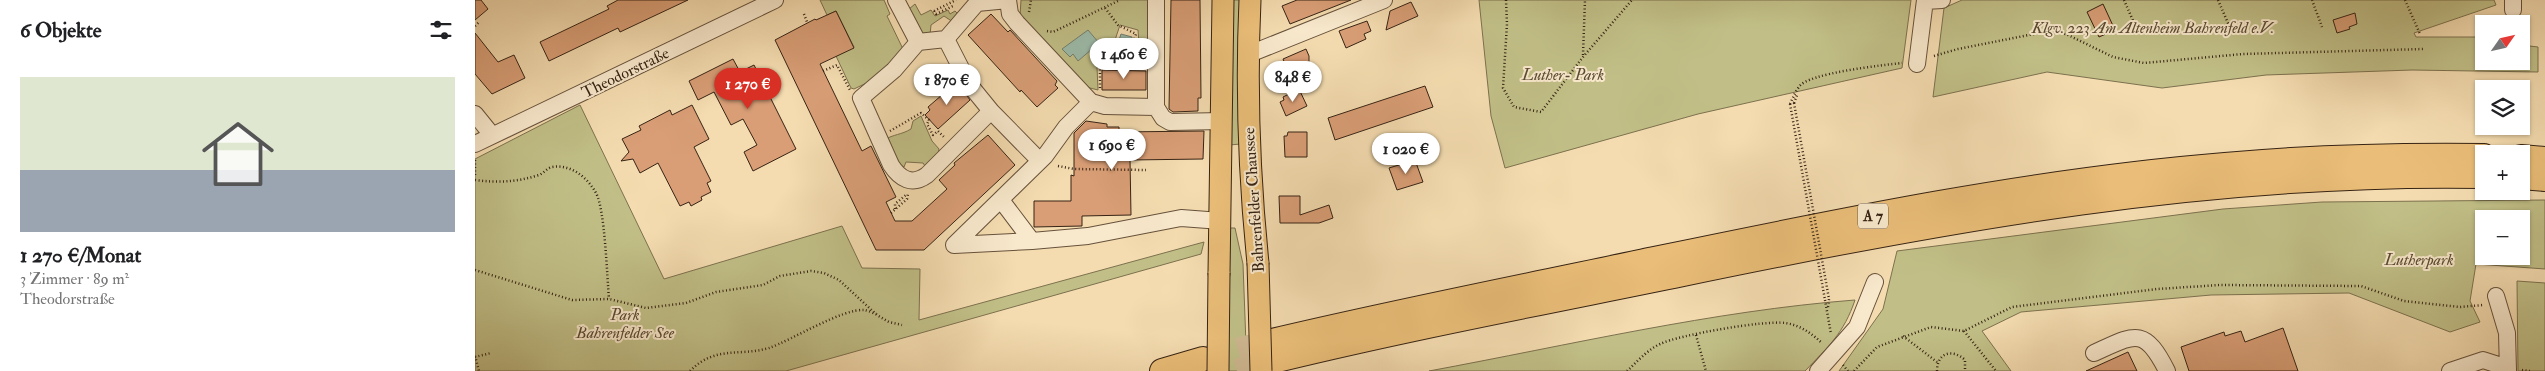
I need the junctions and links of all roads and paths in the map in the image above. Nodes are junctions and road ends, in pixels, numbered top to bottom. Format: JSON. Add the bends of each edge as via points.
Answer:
{"nodes":[{"id":1,"x":775,"y":0,"type":"edge"},
{"id":2,"x":896,"y":0,"type":"edge"},
{"id":3,"x":956,"y":0,"type":"edge"},
{"id":4,"x":1008,"y":0,"type":"edge"},
{"id":5,"x":1031,"y":0,"type":"edge"},
{"id":6,"x":1120,"y":0,"type":"edge"},
{"id":7,"x":1156,"y":0,"type":"edge"},
{"id":8,"x":1223,"y":0,"type":"edge"},
{"id":9,"x":1249,"y":0,"type":"edge"},
{"id":10,"x":1384,"y":0,"type":"edge"},
{"id":11,"x":1506,"y":0,"type":"edge"},
{"id":12,"x":1585,"y":0,"type":"edge"},
{"id":13,"x":1633,"y":0,"type":"edge"},
{"id":14,"x":1942,"y":0,"type":"edge"},
{"id":15,"x":2124,"y":0,"type":"edge"},
{"id":16,"x":2218,"y":0,"type":"edge"},
{"id":17,"x":2312,"y":0,"type":"edge"},
{"id":18,"x":2405,"y":0,"type":"edge"},
{"id":19,"x":1925,"y":1,"type":"edge"},
{"id":20,"x":751,"y":5,"type":"edge"},
{"id":21,"x":1105,"y":8,"type":"junction"},
{"id":22,"x":934,"y":11,"type":"dead end"},
{"id":23,"x":804,"y":14,"type":"dead end"},
{"id":24,"x":1030,"y":18,"type":"dead end"},
{"id":25,"x":479,"y":22,"type":"dead end"},
{"id":26,"x":807,"y":22,"type":"dead end"},
{"id":27,"x":2134,"y":23,"type":"dead end"},
{"id":28,"x":475,"y":26,"type":"edge"},
{"id":29,"x":2322,"y":27,"type":"dead end"},
{"id":30,"x":1040,"y":28,"type":"dead end"},
{"id":31,"x":2231,"y":30,"type":"dead end"},
{"id":32,"x":2419,"y":34,"type":"dead end"},
{"id":33,"x":946,"y":39,"type":"junction"},
{"id":34,"x":918,"y":42,"type":"junction"},
{"id":35,"x":2423,"y":49,"type":"dead end"},
{"id":36,"x":1247,"y":55,"type":"junction"},
{"id":37,"x":1583,"y":57,"type":"junction"},
{"id":38,"x":1156,"y":61,"type":"junction"},
{"id":39,"x":1128,"y":62,"type":"junction"},
{"id":40,"x":1917,"y":63,"type":"junction"},
{"id":41,"x":823,"y":71,"type":"dead end"},
{"id":42,"x":1798,"y":91,"type":"junction"},
{"id":43,"x":861,"y":98,"type":"junction"},
{"id":44,"x":1091,"y":102,"type":"junction"},
{"id":45,"x":1156,"y":107,"type":"junction"},
{"id":46,"x":991,"y":111,"type":"junction"},
{"id":47,"x":475,"y":114,"type":"edge"},
{"id":48,"x":1222,"y":121,"type":"junction"},
{"id":49,"x":938,"y":131,"type":"dead end"},
{"id":50,"x":492,"y":136,"type":"junction"},
{"id":51,"x":879,"y":137,"type":"junction"},
{"id":52,"x":475,"y":144,"type":"edge"},
{"id":53,"x":2475,"y":156,"type":"edge"},
{"id":54,"x":475,"y":158,"type":"edge"},
{"id":55,"x":2530,"y":158,"type":"edge"},
{"id":56,"x":2545,"y":159,"type":"edge"},
{"id":57,"x":1040,"y":161,"type":"junction"},
{"id":58,"x":1074,"y":169,"type":"dead end"},
{"id":59,"x":1146,"y":170,"type":"dead end"},
{"id":60,"x":475,"y":175,"type":"edge"},
{"id":61,"x":2475,"y":176,"type":"edge"},
{"id":62,"x":2530,"y":178,"type":"edge"},
{"id":63,"x":2545,"y":178,"type":"edge"},
{"id":64,"x":475,"y":180,"type":"edge"},
{"id":65,"x":908,"y":187,"type":"junction"},
{"id":66,"x":1001,"y":200,"type":"junction"},
{"id":67,"x":891,"y":212,"type":"dead end"},
{"id":68,"x":1221,"y":221,"type":"junction"},
{"id":69,"x":1032,"y":241,"type":"junction"},
{"id":70,"x":475,"y":270,"type":"edge"},
{"id":71,"x":1875,"y":282,"type":"dead end"},
{"id":72,"x":2497,"y":296,"type":"joint"},
{"id":73,"x":609,"y":299,"type":"junction"},
{"id":74,"x":877,"y":315,"type":"junction"},
{"id":75,"x":902,"y":325,"type":"dead end"},
{"id":76,"x":1964,"y":331,"type":"junction"},
{"id":77,"x":1696,"y":335,"type":"junction"},
{"id":78,"x":1903,"y":336,"type":"junction"},
{"id":79,"x":491,"y":353,"type":"dead end"},
{"id":80,"x":2094,"y":353,"type":"dead end"},
{"id":81,"x":1835,"y":354,"type":"junction"},
{"id":82,"x":475,"y":356,"type":"edge"},
{"id":83,"x":1268,"y":358,"type":"edge"},
{"id":84,"x":1937,"y":362,"type":"junction"},
{"id":85,"x":1211,"y":365,"type":"edge"},
{"id":86,"x":2508,"y":369,"type":"edge"},
{"id":87,"x":479,"y":371,"type":"edge"},
{"id":88,"x":690,"y":371,"type":"edge"},
{"id":89,"x":1162,"y":371,"type":"edge"},
{"id":90,"x":1627,"y":371,"type":"edge"},
{"id":91,"x":1706,"y":371,"type":"edge"},
{"id":92,"x":1818,"y":371,"type":"edge"},
{"id":93,"x":1854,"y":371,"type":"edge"},
{"id":94,"x":1937,"y":371,"type":"edge"},
{"id":95,"x":1965,"y":371,"type":"edge"},
{"id":96,"x":1996,"y":371,"type":"edge"},
{"id":97,"x":2167,"y":371,"type":"edge"},
{"id":98,"x":2450,"y":371,"type":"edge"}],
"edges":[{"from":1,"to":20,"type":"street","name":"Theodorstraße"},
{"from":2,"to":34,"type":"street"},
{"from":3,"to":22,"type":"path"},
{"from":4,"to":33,"type":"street","via":[[977,3]]},
{"from":4,"to":44,"type":"street","via":[[1010,14],[1017,23]]},
{"from":5,"to":24,"type":"path"},
{"from":6,"to":21,"type":"path"},
{"from":7,"to":38,"type":"street"},
{"from":8,"to":48,"type":"main road","name":"Bahrenfelder Chaussee"},
{"from":9,"to":36,"type":"main road","name":"Bahrenfelder Chaussee"},
{"from":10,"to":36,"type":"street"},
{"from":11,"to":37,"type":"path","via":[[1503,88],[1513,107],[1541,112]]},
{"from":12,"to":37,"type":"path"},
{"from":13,"to":37,"type":"path"},
{"from":14,"to":19,"type":"street"},
{"from":15,"to":27,"type":"path"},
{"from":16,"to":31,"type":"path"},
{"from":17,"to":29,"type":"path"},
{"from":18,"to":32,"type":"path"},
{"from":19,"to":40,"type":"street"},
{"from":20,"to":50,"type":"street","name":"Theodorstraße"},
{"from":21,"to":30,"type":"path","via":[[1053,32]]},
{"from":21,"to":39,"type":"path","via":[[1118,25],[1136,34]]},
{"from":23,"to":26,"type":"path"},
{"from":25,"to":28,"type":"path"},
{"from":33,"to":34,"type":"street"},
{"from":33,"to":46,"type":"street","via":[[969,84]]},
{"from":34,"to":43,"type":"street","via":[[894,70]]},
{"from":35,"to":40,"type":"path","via":[[2253,54],[2144,62],[2113,57],[2066,34],[2044,32],[1958,49]]},
{"from":36,"to":83,"type":"main road","name":"Bahrenfelder Chaussee","bridge":true,"via":[[1250,187]]},
{"from":38,"to":39,"type":"path"},
{"from":38,"to":45,"type":"street"},
{"from":39,"to":44,"type":"path","via":[[1127,66],[1100,69],[1100,91]]},
{"from":40,"to":42,"type":"path","via":[[1826,74],[1808,80],[1799,86]]},
{"from":41,"to":43,"type":"path","via":[[837,65],[849,90]]},
{"from":42,"to":42,"type":"path","bridge":true,"via":[[1794,103],[1829,299],[1828,309],[1790,104]]},
{"from":43,"to":51,"type":"street"},
{"from":44,"to":45,"type":"street","via":[[1105,106]]},
{"from":44,"to":57,"type":"street","via":[[1065,127]]},
{"from":45,"to":48,"type":"street","via":[[1170,122]]},
{"from":46,"to":57,"type":"street"},
{"from":46,"to":65,"type":"street","via":[[927,175]]},
{"from":47,"to":50,"type":"street"},
{"from":48,"to":68,"type":"main road","name":"Bahrenfelder Chaussee"},
{"from":49,"to":51,"type":"path","via":[[933,135],[927,124],[929,120],[921,113]]},
{"from":50,"to":52,"type":"street","name":"Theodorstraße"},
{"from":51,"to":65,"type":"street","via":[[897,174]]},
{"from":53,"to":83,"type":"highway","number":"A 7","via":[[2361,157],[2224,164],[1994,194],[1718,246],[1368,318]]},
{"from":54,"to":60,"type":"path"},
{"from":55,"to":56,"type":"highway"},
{"from":57,"to":66,"type":"street"},
{"from":58,"to":59,"type":"path"},
{"from":61,"to":83,"type":"highway","number":"A 7","via":[[2408,174],[2293,179],[2074,203],[1799,250]]},
{"from":62,"to":63,"type":"highway"},
{"from":64,"to":73,"type":"path","via":[[515,181],[542,174],[550,168],[563,167],[581,174],[597,194]]},
{"from":65,"to":67,"type":"path","via":[[907,199]]},
{"from":66,"to":69,"type":"street"},
{"from":66,"to":69,"type":"street","via":[[954,245]]},
{"from":68,"to":69,"type":"street","via":[[1181,218],[1088,236]]},
{"from":68,"to":85,"type":"main road","name":"Bahrenfelder Chaussee","bridge":true},
{"from":70,"to":73,"type":"path","via":[[572,300]]},
{"from":71,"to":81,"type":"street","via":[[1857,327]]},
{"from":72,"to":76,"type":"path","via":[[2481,306],[2460,307],[2404,301],[2361,286],[2202,286],[2012,307]]},
{"from":72,"to":86,"type":"street","via":[[2507,333]]},
{"from":73,"to":74,"type":"path","via":[[659,308],[811,271],[839,280]]},
{"from":74,"to":75,"type":"path"},
{"from":74,"to":88,"type":"path","via":[[865,310],[837,317],[764,349],[711,355]]},
{"from":76,"to":78,"type":"path","via":[[1931,327]]},
{"from":76,"to":96,"type":"path"},
{"from":77,"to":81,"type":"path","via":[[1758,324],[1787,323],[1808,331]]},
{"from":77,"to":90,"type":"path","via":[[1659,344]]},
{"from":77,"to":91,"type":"path"},
{"from":78,"to":84,"type":"path"},
{"from":78,"to":93,"type":"path","via":[[1877,347]]},
{"from":79,"to":82,"type":"path"},
{"from":80,"to":97,"type":"street","via":[[2137,337],[2157,351]]},
{"from":81,"to":92,"type":"street"},
{"from":82,"to":87,"type":"path"},
{"from":84,"to":94,"type":"path"},
{"from":84,"to":95,"type":"path","via":[[1950,353],[1959,354],[1965,360]]},
{"from":85,"to":89,"type":"highway"},
{"from":86,"to":98,"type":"street","via":[[2483,360]]}]}
